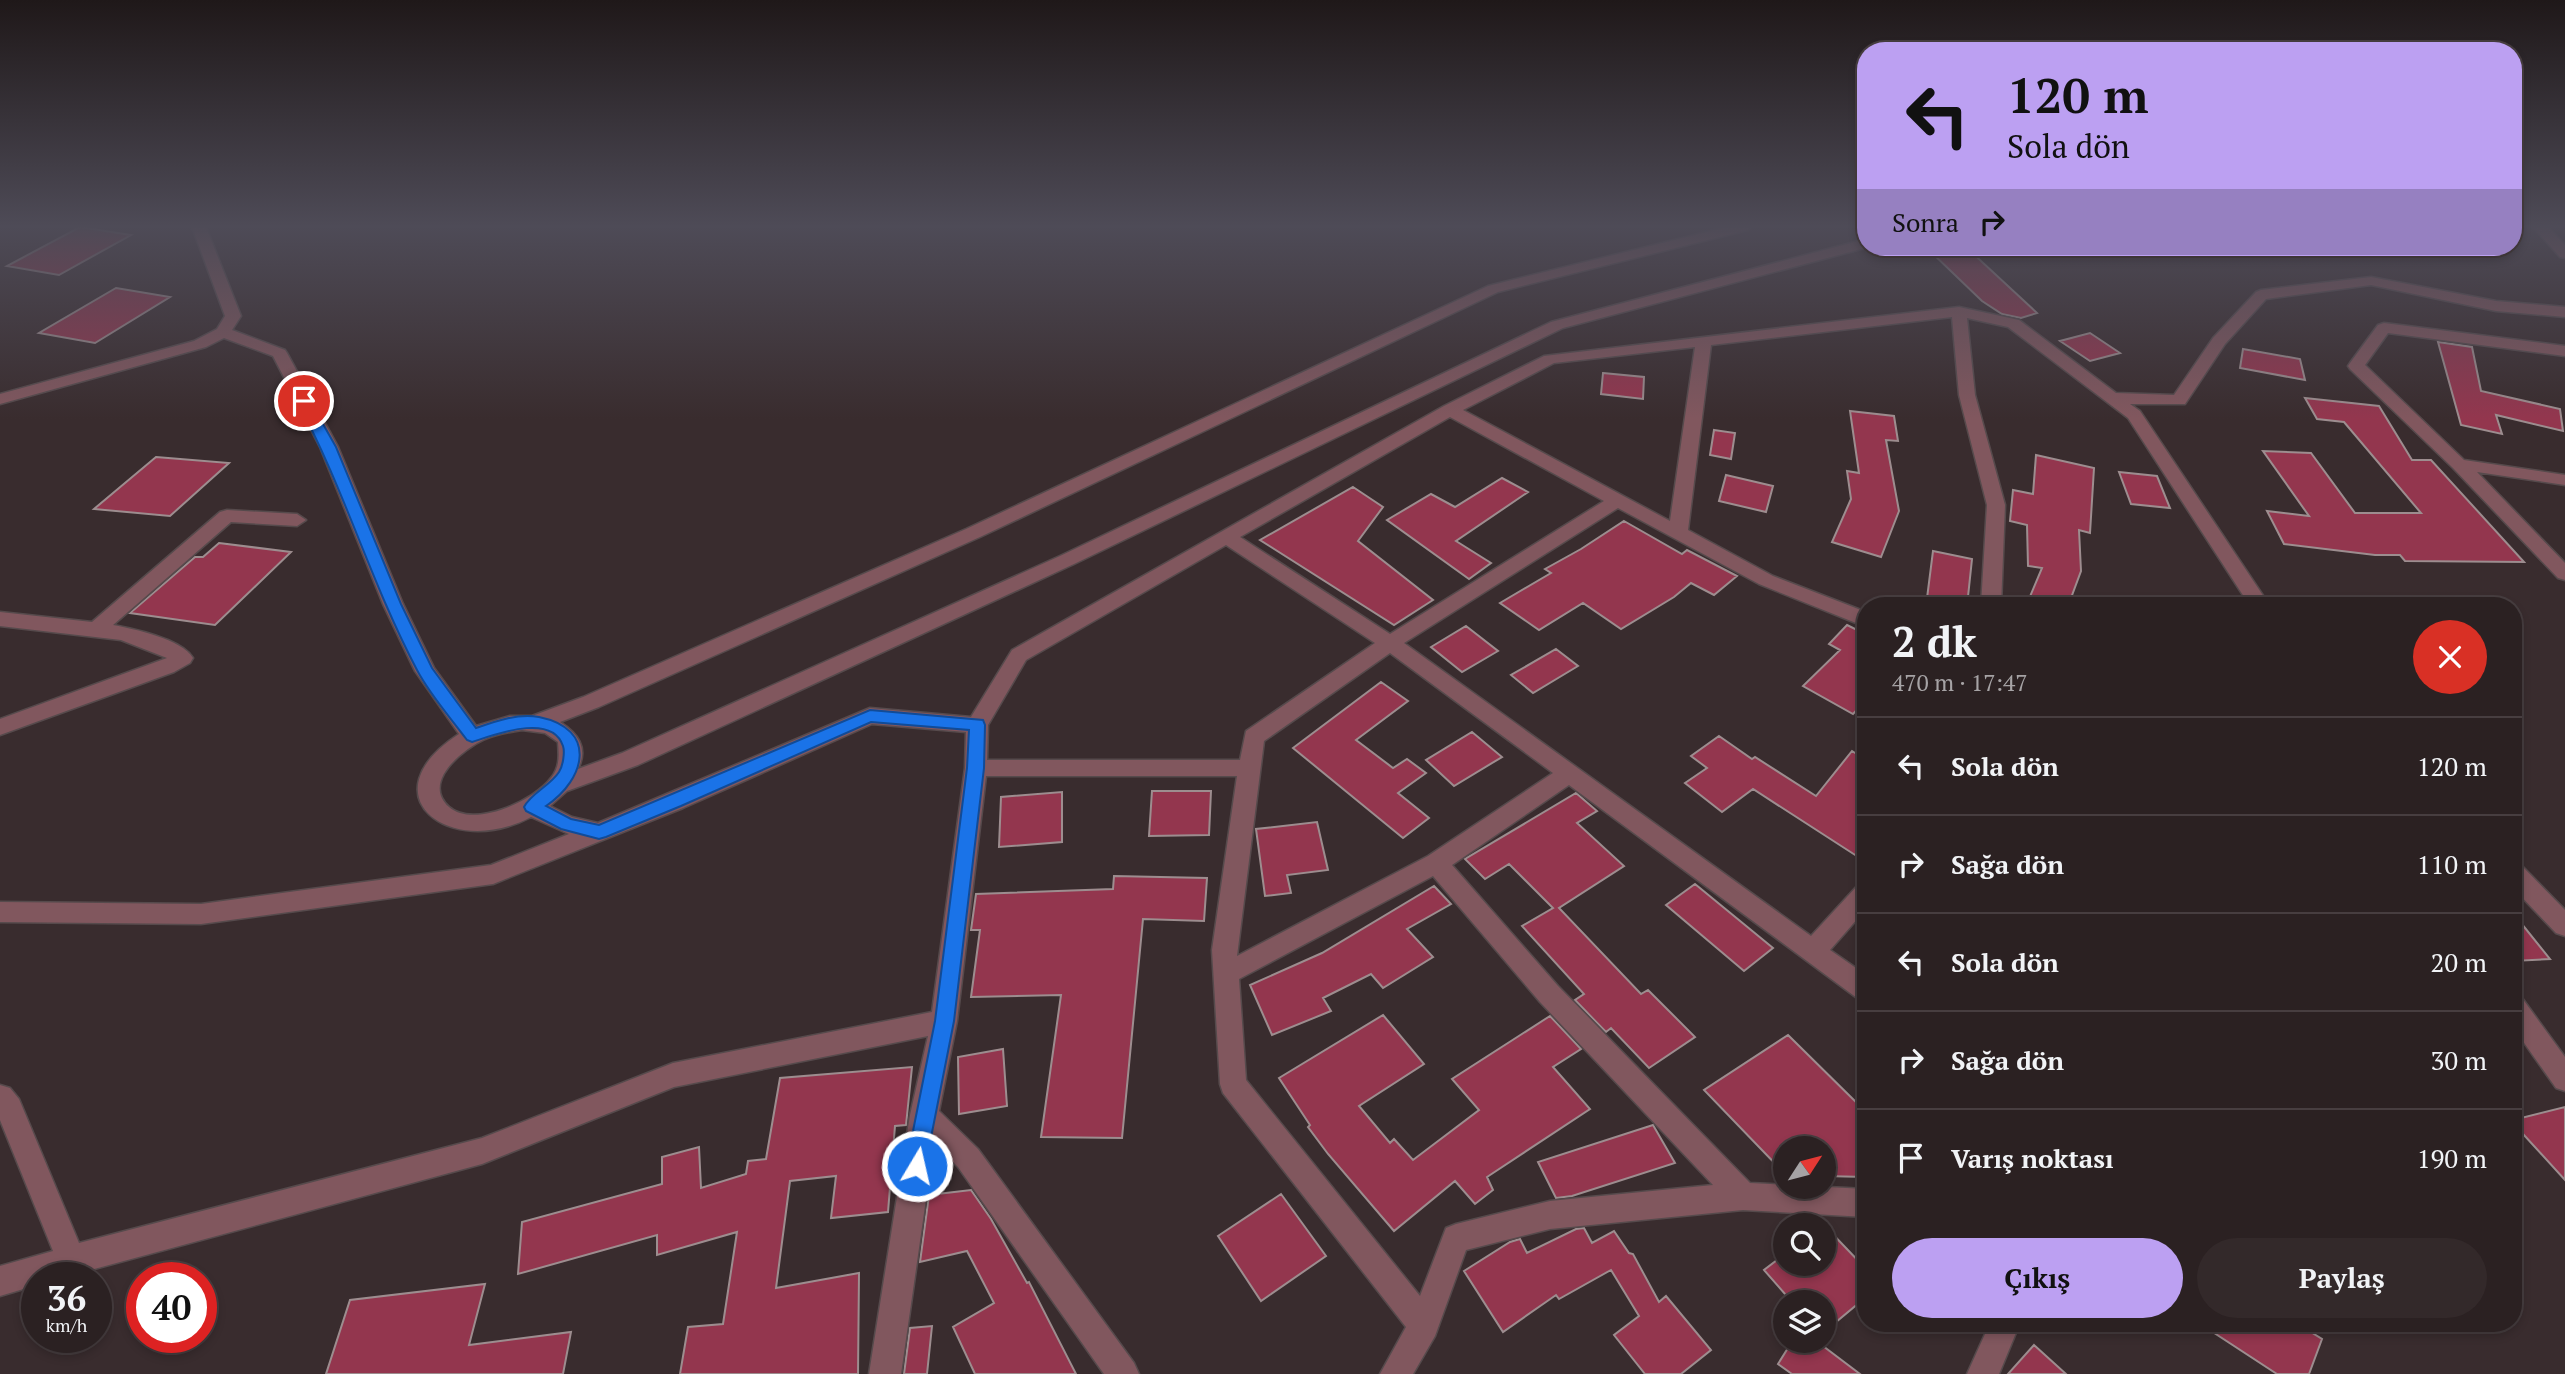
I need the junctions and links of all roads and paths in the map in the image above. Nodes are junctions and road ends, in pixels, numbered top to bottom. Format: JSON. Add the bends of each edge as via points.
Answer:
{"nodes":[{"id":1,"x":223,"y":291,"type":"edge"},
{"id":2,"x":1488,"y":291,"type":"edge"},
{"id":3,"x":1685,"y":291,"type":"edge"},
{"id":4,"x":2291,"y":291,"type":"edge"},
{"id":5,"x":2422,"y":291,"type":"edge"},
{"id":6,"x":1959,"y":312,"type":"junction"},
{"id":7,"x":2565,"y":312,"type":"edge"},
{"id":8,"x":223,"y":332,"type":"junction"},
{"id":9,"x":1704,"y":341,"type":"junction"},
{"id":10,"x":2565,"y":351,"type":"edge"},
{"id":11,"x":2113,"y":398,"type":"junction"},
{"id":12,"x":0,"y":399,"type":"edge"},
{"id":13,"x":1450,"y":410,"type":"junction"},
{"id":14,"x":2459,"y":464,"type":"junction"},
{"id":15,"x":2565,"y":480,"type":"edge"},
{"id":16,"x":1618,"y":500,"type":"junction"},
{"id":17,"x":297,"y":520,"type":"dead end"},
{"id":18,"x":1678,"y":533,"type":"junction"},
{"id":19,"x":1226,"y":537,"type":"junction"},
{"id":20,"x":2565,"y":574,"type":"edge"},
{"id":21,"x":1991,"y":597,"type":"edge"},
{"id":22,"x":2254,"y":597,"type":"edge"},
{"id":23,"x":1857,"y":616,"type":"edge"},
{"id":24,"x":0,"y":619,"type":"edge"},
{"id":25,"x":96,"y":629,"type":"junction"},
{"id":26,"x":1390,"y":643,"type":"junction"},
{"id":27,"x":537,"y":722,"type":"junction"},
{"id":28,"x":977,"y":725,"type":"junction"},
{"id":29,"x":0,"y":727,"type":"edge"},
{"id":30,"x":472,"y":736,"type":"junction"},
{"id":31,"x":976,"y":768,"type":"junction"},
{"id":32,"x":1249,"y":768,"type":"junction"},
{"id":33,"x":1569,"y":774,"type":"junction"},
{"id":34,"x":559,"y":785,"type":"junction"},
{"id":35,"x":532,"y":807,"type":"junction"},
{"id":36,"x":599,"y":832,"type":"junction"},
{"id":37,"x":1436,"y":863,"type":"junction"},
{"id":38,"x":2522,"y":882,"type":"edge"},
{"id":39,"x":1857,"y":902,"type":"edge"},
{"id":40,"x":0,"y":912,"type":"edge"},
{"id":41,"x":2565,"y":926,"type":"edge"},
{"id":42,"x":1813,"y":951,"type":"junction"},
{"id":43,"x":1225,"y":974,"type":"junction"},
{"id":44,"x":1857,"y":983,"type":"edge"},
{"id":45,"x":2522,"y":1019,"type":"edge"},
{"id":46,"x":944,"y":1021,"type":"junction"},
{"id":47,"x":2565,"y":1079,"type":"edge"},
{"id":48,"x":0,"y":1097,"type":"edge"},
{"id":49,"x":925,"y":1115,"type":"junction"},
{"id":50,"x":1743,"y":1196,"type":"junction"},
{"id":51,"x":1857,"y":1202,"type":"edge"},
{"id":52,"x":71,"y":1260,"type":"junction"},
{"id":53,"x":0,"y":1281,"type":"edge"},
{"id":54,"x":1424,"y":1325,"type":"junction"},
{"id":55,"x":2001,"y":1332,"type":"edge"},
{"id":56,"x":885,"y":1374,"type":"edge"},
{"id":57,"x":1123,"y":1374,"type":"edge"},
{"id":58,"x":1396,"y":1374,"type":"edge"},
{"id":59,"x":1983,"y":1374,"type":"edge"}],
"edges":[{"from":1,"to":8,"type":"street","via":[[233,316]]},
{"from":2,"to":27,"type":"street","via":[[972,533]]},
{"from":3,"to":34,"type":"street","via":[[1558,325],[1067,560],[630,759]]},
{"from":4,"to":11,"type":"street","via":[[2261,295],[2219,341],[2179,400]]},
{"from":5,"to":7,"type":"street","via":[[2496,306]]},
{"from":6,"to":9,"type":"street"},
{"from":6,"to":11,"type":"street","via":[[2013,323]]},
{"from":6,"to":21,"type":"street","via":[[1967,395],[1996,505]]},
{"from":8,"to":12,"type":"street","via":[[200,344]]},
{"from":8,"to":30,"type":"street","via":[[279,354],[329,447],[425,671]]},
{"from":9,"to":13,"type":"street","via":[[1550,359]]},
{"from":9,"to":18,"type":"street"},
{"from":10,"to":14,"type":"street","via":[[2384,328],[2356,366]]},
{"from":11,"to":22,"type":"street","via":[[2134,415]]},
{"from":13,"to":16,"type":"street"},
{"from":13,"to":19,"type":"street"},
{"from":14,"to":15,"type":"street"},
{"from":14,"to":20,"type":"street"},
{"from":16,"to":18,"type":"street"},
{"from":16,"to":26,"type":"street"},
{"from":17,"to":25,"type":"street","via":[[227,516]]},
{"from":18,"to":23,"type":"street","via":[[1766,580]]},
{"from":19,"to":26,"type":"street"},
{"from":19,"to":28,"type":"street","via":[[1019,654]]},
{"from":24,"to":25,"type":"street"},
{"from":25,"to":29,"type":"street","via":[[169,647],[183,658]]},
{"from":26,"to":32,"type":"street","via":[[1254,737]]},
{"from":26,"to":33,"type":"street"},
{"from":27,"to":30,"type":"street","via":[[506,724]]},
{"from":27,"to":34,"type":"street","via":[[562,731],[573,750],[568,773]]},
{"from":28,"to":31,"type":"street"},
{"from":28,"to":36,"type":"street","via":[[870,716]]},
{"from":30,"to":35,"type":"street","via":[[445,756],[430,780],[428,792],[438,812],[463,822],[480,822]]},
{"from":31,"to":32,"type":"street"},
{"from":31,"to":46,"type":"street"},
{"from":32,"to":43,"type":"street","via":[[1224,950]]},
{"from":33,"to":37,"type":"street"},
{"from":33,"to":42,"type":"street"},
{"from":34,"to":35,"type":"street"},
{"from":35,"to":36,"type":"street","via":[[567,825]]},
{"from":36,"to":40,"type":"street","via":[[493,874],[201,914]]},
{"from":37,"to":43,"type":"street"},
{"from":37,"to":50,"type":"street","via":[[1549,994]]},
{"from":38,"to":41,"type":"street"},
{"from":39,"to":42,"type":"street"},
{"from":42,"to":44,"type":"street"},
{"from":43,"to":54,"type":"street","via":[[1233,1084]]},
{"from":45,"to":47,"type":"street"},
{"from":46,"to":49,"type":"street"},
{"from":46,"to":52,"type":"street","via":[[673,1074],[482,1151]]},
{"from":48,"to":52,"type":"street","via":[[9,1108]]},
{"from":49,"to":56,"type":"street"},
{"from":49,"to":57,"type":"street","via":[[968,1158]]},
{"from":50,"to":51,"type":"street"},
{"from":50,"to":54,"type":"street","via":[[1550,1215],[1456,1238]]},
{"from":52,"to":53,"type":"street"},
{"from":54,"to":58,"type":"street"},
{"from":55,"to":59,"type":"street"}]}
